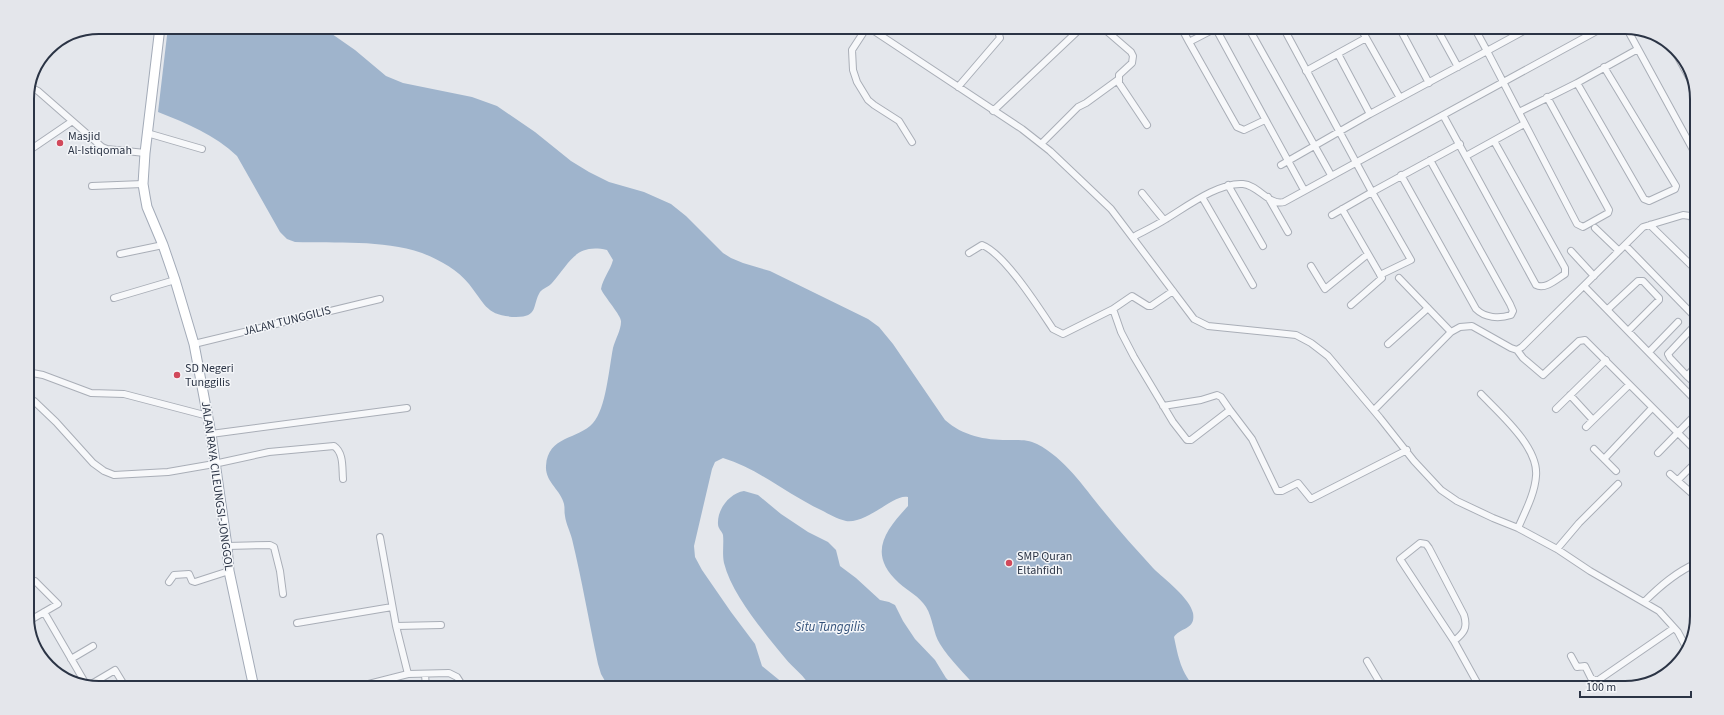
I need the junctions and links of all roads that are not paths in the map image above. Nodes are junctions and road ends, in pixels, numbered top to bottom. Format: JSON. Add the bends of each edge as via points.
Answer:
{"nodes":[{"id":1,"x":159,"y":34,"type":"edge"},
{"id":2,"x":863,"y":34,"type":"edge"},
{"id":3,"x":878,"y":34,"type":"edge"},
{"id":4,"x":999,"y":34,"type":"edge"},
{"id":5,"x":1075,"y":34,"type":"edge"},
{"id":6,"x":1110,"y":34,"type":"edge"},
{"id":7,"x":1185,"y":34,"type":"edge"},
{"id":8,"x":1204,"y":34,"type":"edge"},
{"id":9,"x":1219,"y":34,"type":"edge"},
{"id":10,"x":1252,"y":34,"type":"edge"},
{"id":11,"x":1286,"y":34,"type":"edge"},
{"id":12,"x":1364,"y":34,"type":"edge"},
{"id":13,"x":1403,"y":34,"type":"edge"},
{"id":14,"x":1440,"y":34,"type":"edge"},
{"id":15,"x":1478,"y":34,"type":"edge"},
{"id":16,"x":1591,"y":34,"type":"edge"},
{"id":17,"x":1630,"y":34,"type":"edge"},
{"id":18,"x":1516,"y":35,"type":"edge"},
{"id":19,"x":1366,"y":38,"type":"junction"},
{"id":20,"x":1189,"y":42,"type":"junction"},
{"id":21,"x":1638,"y":49,"type":"junction"},
{"id":22,"x":1487,"y":51,"type":"junction"},
{"id":23,"x":1338,"y":54,"type":"junction"},
{"id":24,"x":1458,"y":67,"type":"junction"},
{"id":25,"x":1604,"y":67,"type":"junction"},
{"id":26,"x":1306,"y":72,"type":"junction"},
{"id":27,"x":1119,"y":79,"type":"junction"},
{"id":28,"x":1503,"y":82,"type":"junction"},
{"id":29,"x":1429,"y":83,"type":"junction"},
{"id":30,"x":1577,"y":83,"type":"junction"},
{"id":31,"x":958,"y":87,"type":"junction"},
{"id":32,"x":35,"y":89,"type":"edge"},
{"id":33,"x":1547,"y":97,"type":"junction"},
{"id":34,"x":1400,"y":98,"type":"junction"},
{"id":35,"x":993,"y":111,"type":"junction"},
{"id":36,"x":1519,"y":112,"type":"junction"},
{"id":37,"x":1370,"y":114,"type":"junction"},
{"id":38,"x":1443,"y":115,"type":"junction"},
{"id":39,"x":1265,"y":120,"type":"junction"},
{"id":40,"x":71,"y":122,"type":"junction"},
{"id":41,"x":1524,"y":124,"type":"junction"},
{"id":42,"x":1147,"y":125,"type":"dead end"},
{"id":43,"x":1339,"y":131,"type":"junction"},
{"id":44,"x":147,"y":133,"type":"junction"},
{"id":45,"x":1494,"y":141,"type":"junction"},
{"id":46,"x":912,"y":142,"type":"dead end"},
{"id":47,"x":1041,"y":144,"type":"junction"},
{"id":48,"x":1460,"y":144,"type":"junction"},
{"id":49,"x":1690,"y":144,"type":"edge"},
{"id":50,"x":1314,"y":145,"type":"junction"},
{"id":51,"x":34,"y":147,"type":"edge"},
{"id":52,"x":202,"y":149,"type":"dead end"},
{"id":53,"x":145,"y":153,"type":"junction"},
{"id":54,"x":1466,"y":156,"type":"junction"},
{"id":55,"x":1430,"y":160,"type":"junction"},
{"id":56,"x":1288,"y":161,"type":"junction"},
{"id":57,"x":1357,"y":162,"type":"junction"},
{"id":58,"x":1281,"y":165,"type":"dead end"},
{"id":59,"x":1331,"y":175,"type":"junction"},
{"id":60,"x":1401,"y":176,"type":"junction"},
{"id":61,"x":143,"y":184,"type":"junction"},
{"id":62,"x":1228,"y":185,"type":"junction"},
{"id":63,"x":92,"y":186,"type":"dead end"},
{"id":64,"x":1304,"y":190,"type":"junction"},
{"id":65,"x":1372,"y":192,"type":"junction"},
{"id":66,"x":1142,"y":193,"type":"dead end"},
{"id":67,"x":1202,"y":197,"type":"junction"},
{"id":68,"x":1268,"y":197,"type":"junction"},
{"id":69,"x":1342,"y":209,"type":"junction"},
{"id":70,"x":1332,"y":215,"type":"dead end"},
{"id":71,"x":1690,"y":216,"type":"edge"},
{"id":72,"x":1164,"y":220,"type":"junction"},
{"id":73,"x":1650,"y":225,"type":"junction"},
{"id":74,"x":1595,"y":228,"type":"dead end"},
{"id":75,"x":1288,"y":232,"type":"dead end"},
{"id":76,"x":1133,"y":237,"type":"junction"},
{"id":77,"x":163,"y":245,"type":"junction"},
{"id":78,"x":1625,"y":245,"type":"junction"},
{"id":79,"x":1263,"y":246,"type":"dead end"},
{"id":80,"x":1571,"y":251,"type":"dead end"},
{"id":81,"x":1619,"y":251,"type":"junction"},
{"id":82,"x":969,"y":253,"type":"dead end"},
{"id":83,"x":120,"y":254,"type":"dead end"},
{"id":84,"x":1368,"y":254,"type":"junction"},
{"id":85,"x":1690,"y":264,"type":"edge"},
{"id":86,"x":1311,"y":266,"type":"dead end"},
{"id":87,"x":1380,"y":275,"type":"junction"},
{"id":88,"x":1594,"y":276,"type":"junction"},
{"id":89,"x":1398,"y":278,"type":"dead end"},
{"id":90,"x":175,"y":280,"type":"junction"},
{"id":91,"x":1253,"y":285,"type":"dead end"},
{"id":92,"x":1584,"y":286,"type":"junction"},
{"id":93,"x":1173,"y":291,"type":"junction"},
{"id":94,"x":114,"y":298,"type":"dead end"},
{"id":95,"x":380,"y":299,"type":"dead end"},
{"id":96,"x":1351,"y":305,"type":"dead end"},
{"id":97,"x":1428,"y":308,"type":"junction"},
{"id":98,"x":1113,"y":309,"type":"junction"},
{"id":99,"x":1608,"y":309,"type":"junction"},
{"id":100,"x":1690,"y":312,"type":"edge"},
{"id":101,"x":1678,"y":322,"type":"dead end"},
{"id":102,"x":1690,"y":330,"type":"edge"},
{"id":103,"x":1628,"y":331,"type":"junction"},
{"id":104,"x":1451,"y":332,"type":"junction"},
{"id":105,"x":194,"y":344,"type":"junction"},
{"id":106,"x":1388,"y":344,"type":"dead end"},
{"id":107,"x":1517,"y":350,"type":"junction"},
{"id":108,"x":1649,"y":352,"type":"junction"},
{"id":109,"x":1606,"y":360,"type":"junction"},
{"id":110,"x":34,"y":373,"type":"edge"},
{"id":111,"x":1690,"y":373,"type":"edge"},
{"id":112,"x":1687,"y":376,"type":"junction"},
{"id":113,"x":1690,"y":379,"type":"edge"},
{"id":114,"x":1629,"y":385,"type":"junction"},
{"id":115,"x":1481,"y":394,"type":"dead end"},
{"id":116,"x":1570,"y":395,"type":"junction"},
{"id":117,"x":1690,"y":395,"type":"edge"},
{"id":118,"x":34,"y":401,"type":"edge"},
{"id":119,"x":1163,"y":406,"type":"junction"},
{"id":120,"x":407,"y":408,"type":"dead end"},
{"id":121,"x":1652,"y":408,"type":"junction"},
{"id":122,"x":1556,"y":409,"type":"dead end"},
{"id":123,"x":1230,"y":410,"type":"junction"},
{"id":124,"x":1374,"y":410,"type":"junction"},
{"id":125,"x":208,"y":416,"type":"junction"},
{"id":126,"x":1593,"y":420,"type":"junction"},
{"id":127,"x":1690,"y":420,"type":"edge"},
{"id":128,"x":1586,"y":427,"type":"dead end"},
{"id":129,"x":1677,"y":432,"type":"junction"},
{"id":130,"x":211,"y":434,"type":"junction"},
{"id":131,"x":1690,"y":445,"type":"edge"},
{"id":132,"x":1594,"y":449,"type":"dead end"},
{"id":133,"x":1407,"y":450,"type":"junction"},
{"id":134,"x":1658,"y":453,"type":"dead end"},
{"id":135,"x":1604,"y":459,"type":"junction"},
{"id":136,"x":214,"y":464,"type":"junction"},
{"id":137,"x":1690,"y":468,"type":"edge"},
{"id":138,"x":1616,"y":471,"type":"dead end"},
{"id":139,"x":1670,"y":474,"type":"dead end"},
{"id":140,"x":343,"y":479,"type":"dead end"},
{"id":141,"x":1678,"y":480,"type":"junction"},
{"id":142,"x":1618,"y":484,"type":"dead end"},
{"id":143,"x":1690,"y":491,"type":"edge"},
{"id":144,"x":1518,"y":528,"type":"junction"},
{"id":145,"x":380,"y":537,"type":"dead end"},
{"id":146,"x":227,"y":546,"type":"junction"},
{"id":147,"x":1557,"y":549,"type":"junction"},
{"id":148,"x":1690,"y":566,"type":"edge"},
{"id":149,"x":229,"y":571,"type":"junction"},
{"id":150,"x":34,"y":582,"type":"edge"},
{"id":151,"x":169,"y":582,"type":"dead end"},
{"id":152,"x":283,"y":594,"type":"dead end"},
{"id":153,"x":1644,"y":602,"type":"junction"},
{"id":154,"x":392,"y":607,"type":"junction"},
{"id":155,"x":44,"y":612,"type":"junction"},
{"id":156,"x":34,"y":618,"type":"edge"},
{"id":157,"x":296,"y":622,"type":"dead end"},
{"id":158,"x":441,"y":625,"type":"dead end"},
{"id":159,"x":396,"y":626,"type":"junction"},
{"id":160,"x":1674,"y":628,"type":"junction"},
{"id":161,"x":1454,"y":641,"type":"junction"},
{"id":162,"x":1683,"y":644,"type":"edge"},
{"id":163,"x":93,"y":646,"type":"dead end"},
{"id":164,"x":1571,"y":656,"type":"dead end"},
{"id":165,"x":71,"y":659,"type":"junction"},
{"id":166,"x":1367,"y":661,"type":"dead end"},
{"id":167,"x":408,"y":674,"type":"junction"},
{"id":168,"x":425,"y":674,"type":"junction"},
{"id":169,"x":84,"y":679,"type":"edge"},
{"id":170,"x":97,"y":681,"type":"edge"},
{"id":171,"x":122,"y":681,"type":"edge"},
{"id":172,"x":253,"y":681,"type":"edge"},
{"id":173,"x":380,"y":681,"type":"edge"},
{"id":174,"x":426,"y":681,"type":"edge"},
{"id":175,"x":460,"y":681,"type":"edge"},
{"id":176,"x":1378,"y":681,"type":"edge"},
{"id":177,"x":1476,"y":681,"type":"edge"},
{"id":178,"x":1597,"y":681,"type":"joint"}],
"edges":[{"from":1,"to":44,"type":"main road","name":"JALAN RAYA CILEUNGSI-JONGGOL"},
{"from":2,"to":46,"type":"street","via":[[852,50],[853,70],[857,82],[874,106],[899,121]]},
{"from":3,"to":31,"type":"street"},
{"from":4,"to":31,"type":"street","via":[[1000,38]]},
{"from":5,"to":35,"type":"street"},
{"from":6,"to":27,"type":"street","via":[[1133,56],[1132,63],[1119,75]]},
{"from":7,"to":20,"type":"street"},
{"from":8,"to":20,"type":"street"},
{"from":9,"to":39,"type":"street"},
{"from":10,"to":50,"type":"street"},
{"from":11,"to":26,"type":"street"},
{"from":12,"to":19,"type":"street"},
{"from":13,"to":29,"type":"street"},
{"from":14,"to":24,"type":"street"},
{"from":15,"to":22,"type":"street"},
{"from":16,"to":28,"type":"street"},
{"from":17,"to":21,"type":"street"},
{"from":18,"to":22,"type":"street"},
{"from":19,"to":23,"type":"street"},
{"from":19,"to":34,"type":"street"},
{"from":20,"to":39,"type":"street","via":[[1237,127],[1244,130]]},
{"from":21,"to":25,"type":"street"},
{"from":21,"to":49,"type":"street"},
{"from":22,"to":24,"type":"street"},
{"from":22,"to":28,"type":"street"},
{"from":23,"to":26,"type":"street"},
{"from":23,"to":37,"type":"street"},
{"from":24,"to":29,"type":"street"},
{"from":25,"to":30,"type":"street"},
{"from":25,"to":30,"type":"street","via":[[1676,186],[1671,192],[1649,201],[1644,199]]},
{"from":26,"to":43,"type":"street"},
{"from":27,"to":42,"type":"street"},
{"from":27,"to":47,"type":"street","via":[[1086,104],[1078,107]]},
{"from":28,"to":36,"type":"street"},
{"from":28,"to":38,"type":"street"},
{"from":29,"to":34,"type":"street"},
{"from":30,"to":33,"type":"street"},
{"from":31,"to":35,"type":"street"},
{"from":32,"to":40,"type":"street"},
{"from":33,"to":36,"type":"street"},
{"from":33,"to":41,"type":"street","via":[[1609,210],[1608,213],[1583,227],[1577,224]]},
{"from":34,"to":37,"type":"street"},
{"from":35,"to":47,"type":"street"},
{"from":36,"to":41,"type":"street"},
{"from":37,"to":43,"type":"street"},
{"from":38,"to":48,"type":"street"},
{"from":38,"to":57,"type":"street"},
{"from":39,"to":56,"type":"street"},
{"from":40,"to":51,"type":"street"},
{"from":40,"to":53,"type":"street","via":[[102,147]]},
{"from":41,"to":45,"type":"street"},
{"from":43,"to":50,"type":"street"},
{"from":43,"to":57,"type":"street"},
{"from":44,"to":52,"type":"street"},
{"from":44,"to":53,"type":"main road","name":"JALAN RAYA CILEUNGSI-JONGGOL"},
{"from":45,"to":54,"type":"street"},
{"from":45,"to":54,"type":"street","via":[[1565,268],[1565,274],[1545,286],[1536,285]]},
{"from":47,"to":76,"type":"street","via":[[1111,209]]},
{"from":48,"to":54,"type":"street"},
{"from":48,"to":55,"type":"street"},
{"from":50,"to":56,"type":"street"},
{"from":50,"to":59,"type":"street"},
{"from":53,"to":61,"type":"main road","name":"JALAN RAYA CILEUNGSI-JONGGOL"},
{"from":55,"to":60,"type":"street"},
{"from":55,"to":60,"type":"street","via":[[1510,304],[1513,311],[1511,315],[1493,317],[1476,309]]},
{"from":56,"to":58,"type":"street"},
{"from":56,"to":64,"type":"street"},
{"from":57,"to":59,"type":"street"},
{"from":57,"to":65,"type":"street"},
{"from":59,"to":64,"type":"street"},
{"from":60,"to":65,"type":"street"},
{"from":61,"to":63,"type":"street"},
{"from":61,"to":77,"type":"main road","name":"JALAN RAYA CILEUNGSI-JONGGOL","via":[[147,207]]},
{"from":62,"to":67,"type":"street"},
{"from":62,"to":68,"type":"street","via":[[1248,184]]},
{"from":62,"to":79,"type":"street"},
{"from":64,"to":68,"type":"street","via":[[1281,202]]},
{"from":65,"to":69,"type":"street"},
{"from":65,"to":87,"type":"street","via":[[1411,260]]},
{"from":66,"to":72,"type":"street"},
{"from":67,"to":72,"type":"street"},
{"from":67,"to":91,"type":"street"},
{"from":68,"to":75,"type":"street"},
{"from":69,"to":70,"type":"street"},
{"from":69,"to":84,"type":"street"},
{"from":71,"to":73,"type":"street","via":[[1682,215]]},
{"from":72,"to":76,"type":"street"},
{"from":73,"to":78,"type":"street","via":[[1643,227]]},
{"from":73,"to":85,"type":"street"},
{"from":74,"to":81,"type":"street"},
{"from":76,"to":93,"type":"street"},
{"from":77,"to":83,"type":"street"},
{"from":77,"to":90,"type":"main road","name":"JALAN RAYA CILEUNGSI-JONGGOL"},
{"from":78,"to":81,"type":"street"},
{"from":78,"to":100,"type":"street"},
{"from":80,"to":88,"type":"street"},
{"from":81,"to":88,"type":"street"},
{"from":82,"to":98,"type":"street","via":[[982,245],[995,252],[1058,333],[1063,334]]},
{"from":84,"to":86,"type":"street","via":[[1325,289]]},
{"from":84,"to":87,"type":"street"},
{"from":87,"to":96,"type":"street","via":[[1382,278]]},
{"from":88,"to":92,"type":"street"},
{"from":89,"to":97,"type":"street"},
{"from":90,"to":94,"type":"street"},
{"from":90,"to":105,"type":"main road","name":"JALAN RAYA CILEUNGSI-JONGGOL"},
{"from":92,"to":99,"type":"street"},
{"from":92,"to":107,"type":"street"},
{"from":93,"to":98,"type":"street","via":[[1151,306],[1132,296]]},
{"from":93,"to":124,"type":"street","via":[[1194,320],[1208,326],[1296,335],[1311,343],[1328,356]]},
{"from":95,"to":105,"type":"street","name":"JALAN TUNGGILIS"},
{"from":97,"to":104,"type":"street"},
{"from":97,"to":106,"type":"street"},
{"from":98,"to":119,"type":"street","via":[[1121,332]]},
{"from":99,"to":103,"type":"street"},
{"from":99,"to":103,"type":"street","via":[[1638,281],[1643,280],[1659,300]]},
{"from":101,"to":108,"type":"street"},
{"from":102,"to":112,"type":"street","via":[[1668,354]]},
{"from":103,"to":108,"type":"street"},
{"from":104,"to":107,"type":"street","via":[[1460,327],[1472,326]]},
{"from":104,"to":124,"type":"street"},
{"from":105,"to":125,"type":"main road","name":"JALAN RAYA CILEUNGSI-JONGGOL"},
{"from":107,"to":109,"type":"street","via":[[1544,375],[1582,340]]},
{"from":108,"to":117,"type":"street"},
{"from":109,"to":114,"type":"street"},
{"from":109,"to":116,"type":"street"},
{"from":110,"to":125,"type":"street","via":[[91,393],[124,394]]},
{"from":111,"to":112,"type":"street"},
{"from":112,"to":113,"type":"street"},
{"from":114,"to":121,"type":"street"},
{"from":114,"to":126,"type":"street"},
{"from":115,"to":144,"type":"street","via":[[1526,444],[1535,465],[1536,476],[1528,506]]},
{"from":116,"to":122,"type":"street"},
{"from":116,"to":126,"type":"street"},
{"from":118,"to":136,"type":"street","via":[[93,463],[114,475],[168,472]]},
{"from":119,"to":123,"type":"street","via":[[1217,395]]},
{"from":119,"to":123,"type":"street","via":[[1186,439],[1190,440]]},
{"from":120,"to":130,"type":"street"},
{"from":121,"to":129,"type":"street"},
{"from":121,"to":135,"type":"street"},
{"from":123,"to":133,"type":"street","via":[[1252,439],[1277,491],[1298,483],[1311,499]]},
{"from":124,"to":133,"type":"street"},
{"from":125,"to":130,"type":"main road","name":"JALAN RAYA CILEUNGSI-JONGGOL"},
{"from":126,"to":128,"type":"street"},
{"from":127,"to":129,"type":"street"},
{"from":129,"to":131,"type":"street"},
{"from":129,"to":134,"type":"street"},
{"from":130,"to":136,"type":"main road","name":"JALAN RAYA CILEUNGSI-JONGGOL"},
{"from":132,"to":135,"type":"street"},
{"from":133,"to":144,"type":"street","via":[[1441,490],[1483,514]]},
{"from":135,"to":138,"type":"street"},
{"from":136,"to":140,"type":"street","via":[[269,452],[334,446],[341,454]]},
{"from":136,"to":146,"type":"main road","name":"JALAN RAYA CILEUNGSI-JONGGOL"},
{"from":137,"to":141,"type":"street"},
{"from":139,"to":141,"type":"street"},
{"from":141,"to":143,"type":"street"},
{"from":142,"to":147,"type":"street"},
{"from":144,"to":147,"type":"street"},
{"from":145,"to":154,"type":"street"},
{"from":146,"to":149,"type":"main road","name":"JALAN RAYA CILEUNGSI-JONGGOL"},
{"from":146,"to":152,"type":"street","via":[[274,547]]},
{"from":147,"to":153,"type":"street"},
{"from":148,"to":153,"type":"street","via":[[1670,577]]},
{"from":149,"to":151,"type":"street","via":[[195,582],[189,574],[174,576]]},
{"from":149,"to":172,"type":"main road","name":"JALAN RAYA CILEUNGSI-JONGGOL"},
{"from":150,"to":155,"type":"street","via":[[58,604]]},
{"from":153,"to":160,"type":"street","via":[[1658,611]]},
{"from":154,"to":157,"type":"street"},
{"from":154,"to":159,"type":"street"},
{"from":155,"to":156,"type":"street"},
{"from":155,"to":165,"type":"street"},
{"from":158,"to":159,"type":"street"},
{"from":159,"to":167,"type":"street"},
{"from":160,"to":162,"type":"street"},
{"from":160,"to":178,"type":"street"},
{"from":161,"to":161,"type":"street","via":[[1400,559],[1420,543],[1426,544],[1464,615],[1466,627]]},
{"from":161,"to":177,"type":"street"},
{"from":163,"to":165,"type":"street"},
{"from":164,"to":178,"type":"street","via":[[1577,667],[1585,666],[1591,678]]},
{"from":165,"to":169,"type":"street"},
{"from":166,"to":176,"type":"street"},
{"from":167,"to":168,"type":"street"},
{"from":167,"to":173,"type":"street"},
{"from":168,"to":174,"type":"street"},
{"from":168,"to":175,"type":"street","via":[[448,673]]},
{"from":170,"to":171,"type":"street","via":[[115,670]]}]}
